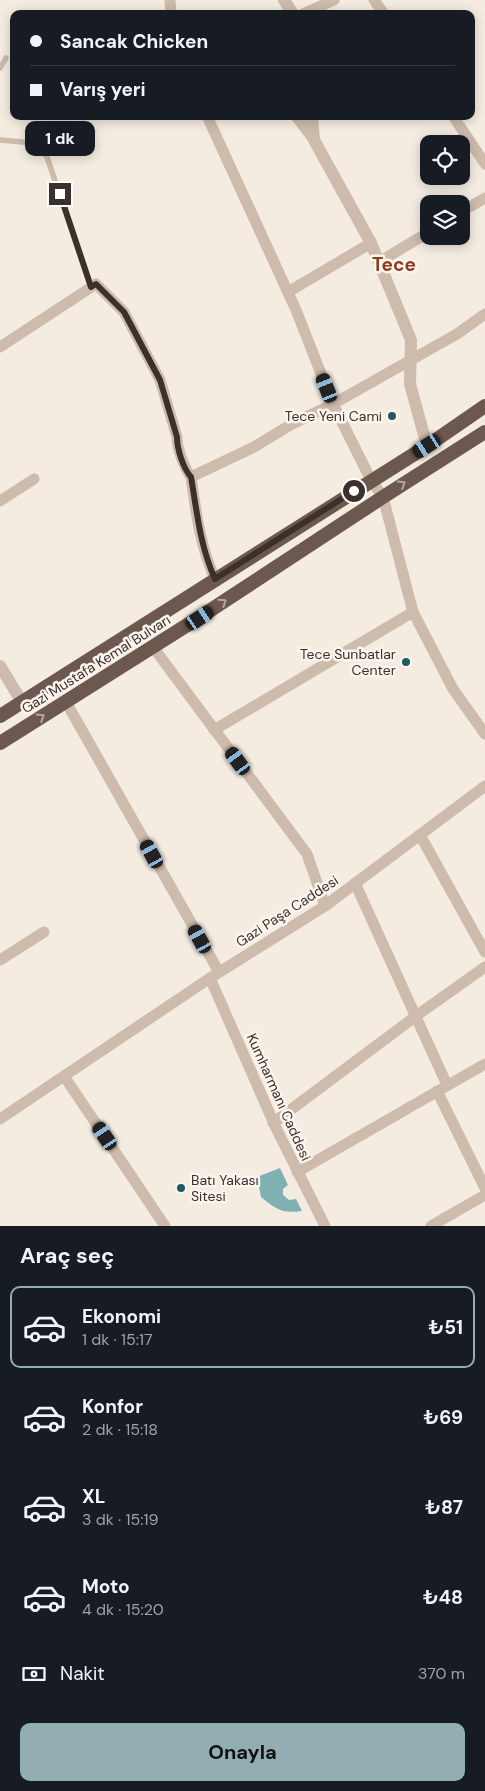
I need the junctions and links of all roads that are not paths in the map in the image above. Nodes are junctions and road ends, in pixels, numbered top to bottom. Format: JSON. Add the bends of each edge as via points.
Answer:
{"nodes":[{"id":1,"x":334,"y":0,"type":"edge"},
{"id":2,"x":312,"y":10,"type":"edge"},
{"id":3,"x":6,"y":58,"type":"dead end"},
{"id":4,"x":0,"y":68,"type":"edge"},
{"id":5,"x":208,"y":120,"type":"edge"},
{"id":6,"x":299,"y":120,"type":"edge"},
{"id":7,"x":312,"y":120,"type":"edge"},
{"id":8,"x":456,"y":120,"type":"edge"},
{"id":9,"x":0,"y":140,"type":"edge"},
{"id":10,"x":314,"y":140,"type":"junction"},
{"id":11,"x":485,"y":164,"type":"edge"},
{"id":12,"x":485,"y":198,"type":"edge"},
{"id":13,"x":470,"y":207,"type":"edge"},
{"id":14,"x":420,"y":237,"type":"edge"},
{"id":15,"x":371,"y":243,"type":"junction"},
{"id":16,"x":379,"y":262,"type":"junction"},
{"id":17,"x":91,"y":287,"type":"junction"},
{"id":18,"x":288,"y":292,"type":"junction"},
{"id":19,"x":485,"y":314,"type":"edge"},
{"id":20,"x":0,"y":347,"type":"edge"},
{"id":21,"x":410,"y":361,"type":"junction"},
{"id":22,"x":333,"y":404,"type":"junction"},
{"id":23,"x":485,"y":406,"type":"edge"},
{"id":24,"x":485,"y":432,"type":"edge"},
{"id":25,"x":427,"y":446,"type":"junction"},
{"id":26,"x":191,"y":477,"type":"junction"},
{"id":27,"x":34,"y":478,"type":"dead end"},
{"id":28,"x":371,"y":480,"type":"junction"},
{"id":29,"x":383,"y":496,"type":"junction"},
{"id":30,"x":0,"y":501,"type":"edge"},
{"id":31,"x":215,"y":579,"type":"junction"},
{"id":32,"x":413,"y":612,"type":"junction"},
{"id":33,"x":153,"y":647,"type":"junction"},
{"id":34,"x":0,"y":666,"type":"edge"},
{"id":35,"x":22,"y":702,"type":"junction"},
{"id":36,"x":66,"y":702,"type":"junction"},
{"id":37,"x":0,"y":716,"type":"edge"},
{"id":38,"x":214,"y":730,"type":"junction"},
{"id":39,"x":485,"y":734,"type":"edge"},
{"id":40,"x":0,"y":743,"type":"edge"},
{"id":41,"x":485,"y":786,"type":"edge"},
{"id":42,"x":420,"y":834,"type":"junction"},
{"id":43,"x":356,"y":883,"type":"junction"},
{"id":44,"x":325,"y":906,"type":"junction"},
{"id":45,"x":44,"y":932,"type":"dead end"},
{"id":46,"x":485,"y":952,"type":"edge"},
{"id":47,"x":0,"y":960,"type":"edge"},
{"id":48,"x":485,"y":968,"type":"edge"},
{"id":49,"x":215,"y":975,"type":"junction"},
{"id":50,"x":416,"y":1016,"type":"junction"},
{"id":51,"x":485,"y":1064,"type":"edge"},
{"id":52,"x":64,"y":1076,"type":"junction"},
{"id":53,"x":447,"y":1085,"type":"junction"},
{"id":54,"x":437,"y":1091,"type":"junction"},
{"id":55,"x":0,"y":1119,"type":"edge"},
{"id":56,"x":273,"y":1123,"type":"junction"},
{"id":57,"x":297,"y":1172,"type":"junction"},
{"id":58,"x":485,"y":1188,"type":"edge"},
{"id":59,"x":485,"y":1195,"type":"edge"},
{"id":60,"x":165,"y":1226,"type":"edge"},
{"id":61,"x":325,"y":1226,"type":"edge"},
{"id":62,"x":431,"y":1226,"type":"edge"}],
"edges":[{"from":1,"to":2,"type":"street"},
{"from":3,"to":4,"type":"lane"},
{"from":5,"to":18,"type":"street"},
{"from":6,"to":10,"type":"street"},
{"from":7,"to":10,"type":"street"},
{"from":8,"to":11,"type":"street"},
{"from":9,"to":17,"type":"lane","via":[[34,143],[47,157]]},
{"from":10,"to":15,"type":"street"},
{"from":12,"to":13,"type":"street"},
{"from":14,"to":16,"type":"street"},
{"from":15,"to":16,"type":"street"},
{"from":15,"to":18,"type":"street"},
{"from":16,"to":21,"type":"street","via":[[411,340]]},
{"from":17,"to":20,"type":"street"},
{"from":17,"to":26,"type":"street","via":[[96,284],[124,312],[160,380],[177,443]]},
{"from":18,"to":22,"type":"street"},
{"from":19,"to":21,"type":"street"},
{"from":21,"to":22,"type":"street"},
{"from":21,"to":25,"type":"street","via":[[410,384]]},
{"from":22,"to":26,"type":"street"},
{"from":22,"to":28,"type":"street"},
{"from":23,"to":25,"type":"highway","name":"Gazi Mustafa Kemal Bulvarı"},
{"from":29,"to":24,"type":"highway","name":"Gazi Mustafa Kemal Bulvarı","one_way":true},
{"from":25,"to":28,"type":"highway","name":"Gazi Mustafa Kemal Bulvarı"},
{"from":26,"to":31,"type":"street","via":[[200,537]]},
{"from":27,"to":30,"type":"street"},
{"from":28,"to":29,"type":"street"},
{"from":28,"to":31,"type":"highway","name":"Gazi Mustafa Kemal Bulvarı"},
{"from":29,"to":32,"type":"street"},
{"from":33,"to":29,"type":"highway","name":"Gazi Mustafa Kemal Bulvarı","one_way":true},
{"from":31,"to":35,"type":"highway","name":"Gazi Mustafa Kemal Bulvarı"},
{"from":32,"to":38,"type":"street"},
{"from":32,"to":39,"type":"street","via":[[453,689]]},
{"from":33,"to":36,"type":"highway","name":"Gazi Mustafa Kemal Bulvarı"},
{"from":33,"to":38,"type":"street"},
{"from":34,"to":35,"type":"street"},
{"from":35,"to":37,"type":"highway","name":"Gazi Mustafa Kemal Bulvarı"},
{"from":40,"to":36,"type":"highway","name":"Gazi Mustafa Kemal Bulvarı","one_way":true},
{"from":36,"to":49,"type":"street","name":"Kumharmanı Caddesi"},
{"from":38,"to":44,"type":"street","via":[[307,854]]},
{"from":41,"to":42,"type":"street","name":"Gazi Paşa Caddesi"},
{"from":42,"to":43,"type":"street","name":"Gazi Paşa Caddesi"},
{"from":42,"to":46,"type":"street"},
{"from":43,"to":44,"type":"street","name":"Gazi Paşa Caddesi"},
{"from":43,"to":50,"type":"street"},
{"from":44,"to":49,"type":"street","name":"Gazi Paşa Caddesi"},
{"from":45,"to":47,"type":"street"},
{"from":48,"to":50,"type":"street"},
{"from":49,"to":52,"type":"street","name":"Gazi Paşa Caddesi"},
{"from":49,"to":56,"type":"street","name":"Kumharmanı Caddesi"},
{"from":50,"to":53,"type":"street"},
{"from":50,"to":56,"type":"street"},
{"from":51,"to":53,"type":"street"},
{"from":52,"to":55,"type":"street","name":"Gazi Paşa Caddesi"},
{"from":52,"to":60,"type":"street"},
{"from":53,"to":54,"type":"street"},
{"from":54,"to":57,"type":"street"},
{"from":54,"to":58,"type":"street"},
{"from":56,"to":57,"type":"street","name":"Kumharmanı Caddesi"},
{"from":57,"to":61,"type":"street","name":"Kumharmanı Caddesi"},
{"from":59,"to":62,"type":"street"}]}
